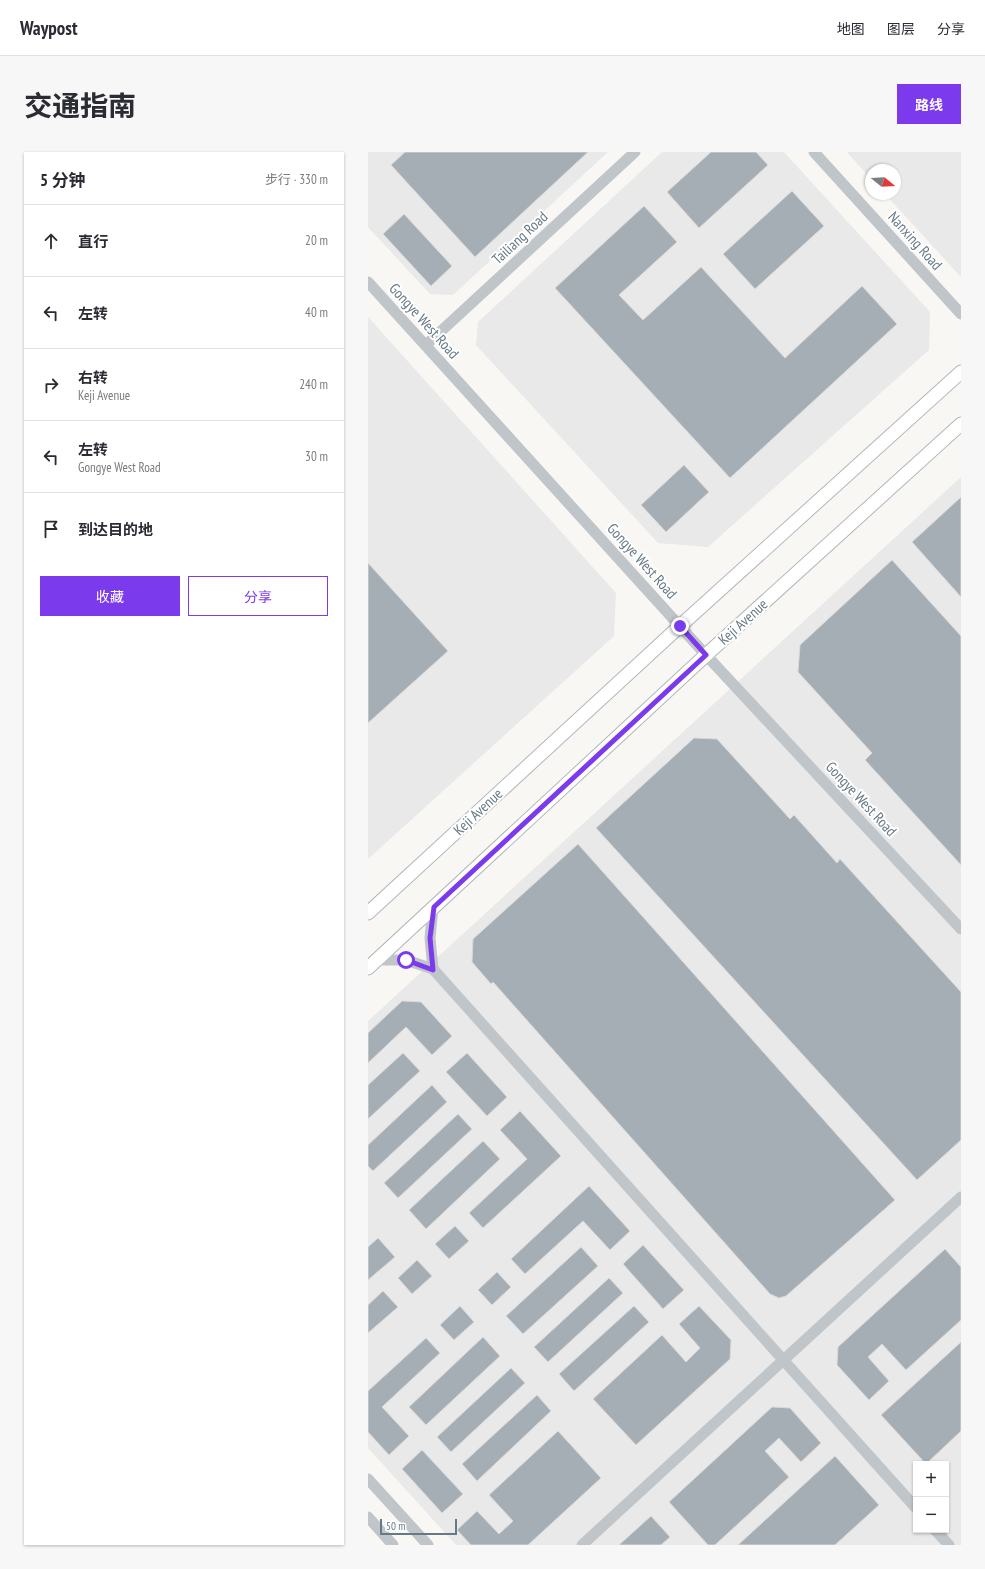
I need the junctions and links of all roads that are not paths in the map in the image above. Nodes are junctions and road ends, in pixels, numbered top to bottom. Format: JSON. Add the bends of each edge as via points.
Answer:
{"nodes":[{"id":1,"x":635,"y":152,"type":"edge"},
{"id":2,"x":814,"y":152,"type":"edge"},
{"id":3,"x":368,"y":282,"type":"edge"},
{"id":4,"x":961,"y":314,"type":"edge"},
{"id":5,"x":426,"y":345,"type":"junction"},
{"id":6,"x":961,"y":372,"type":"edge"},
{"id":7,"x":961,"y":424,"type":"edge"},
{"id":8,"x":680,"y":626,"type":"junction"},
{"id":9,"x":706,"y":655,"type":"junction"},
{"id":10,"x":434,"y":907,"type":"junction"},
{"id":11,"x":368,"y":913,"type":"edge"},
{"id":12,"x":961,"y":929,"type":"edge"},
{"id":13,"x":372,"y":964,"type":"edge"},
{"id":14,"x":433,"y":970,"type":"junction"},
{"id":15,"x":961,"y":1197,"type":"edge"},
{"id":16,"x":784,"y":1360,"type":"junction"},
{"id":17,"x":368,"y":1479,"type":"edge"},
{"id":18,"x":913,"y":1505,"type":"edge"},
{"id":19,"x":368,"y":1517,"type":"edge"},
{"id":20,"x":939,"y":1533,"type":"edge"},
{"id":21,"x":393,"y":1545,"type":"edge"},
{"id":22,"x":428,"y":1545,"type":"edge"},
{"id":23,"x":582,"y":1545,"type":"edge"},
{"id":24,"x":949,"y":1545,"type":"edge"}],
"edges":[{"from":1,"to":5,"type":"street","name":"Tailiang Road"},
{"from":2,"to":4,"type":"street","name":"Nanxing Road"},
{"from":3,"to":5,"type":"street","name":"Gongye West Road"},
{"from":5,"to":8,"type":"street","name":"Gongye West Road"},
{"from":6,"to":8,"type":"main road","name":"Keji Avenue"},
{"from":7,"to":9,"type":"main road","name":"Keji Avenue"},
{"from":8,"to":9,"type":"street","name":"Gongye West Road"},
{"from":8,"to":11,"type":"main road","name":"Keji Avenue"},
{"from":9,"to":10,"type":"main road","name":"Keji Avenue"},
{"from":9,"to":12,"type":"street","name":"Gongye West Road"},
{"from":10,"to":13,"type":"main road","name":"Keji Avenue"},
{"from":10,"to":14,"type":"street","via":[[430,938]]},
{"from":13,"to":14,"type":"street","via":[[406,960]]},
{"from":14,"to":16,"type":"street"},
{"from":15,"to":16,"type":"street"},
{"from":16,"to":18,"type":"street"},
{"from":16,"to":23,"type":"street"},
{"from":17,"to":22,"type":"street"},
{"from":19,"to":21,"type":"street"},
{"from":20,"to":24,"type":"street"}]}
